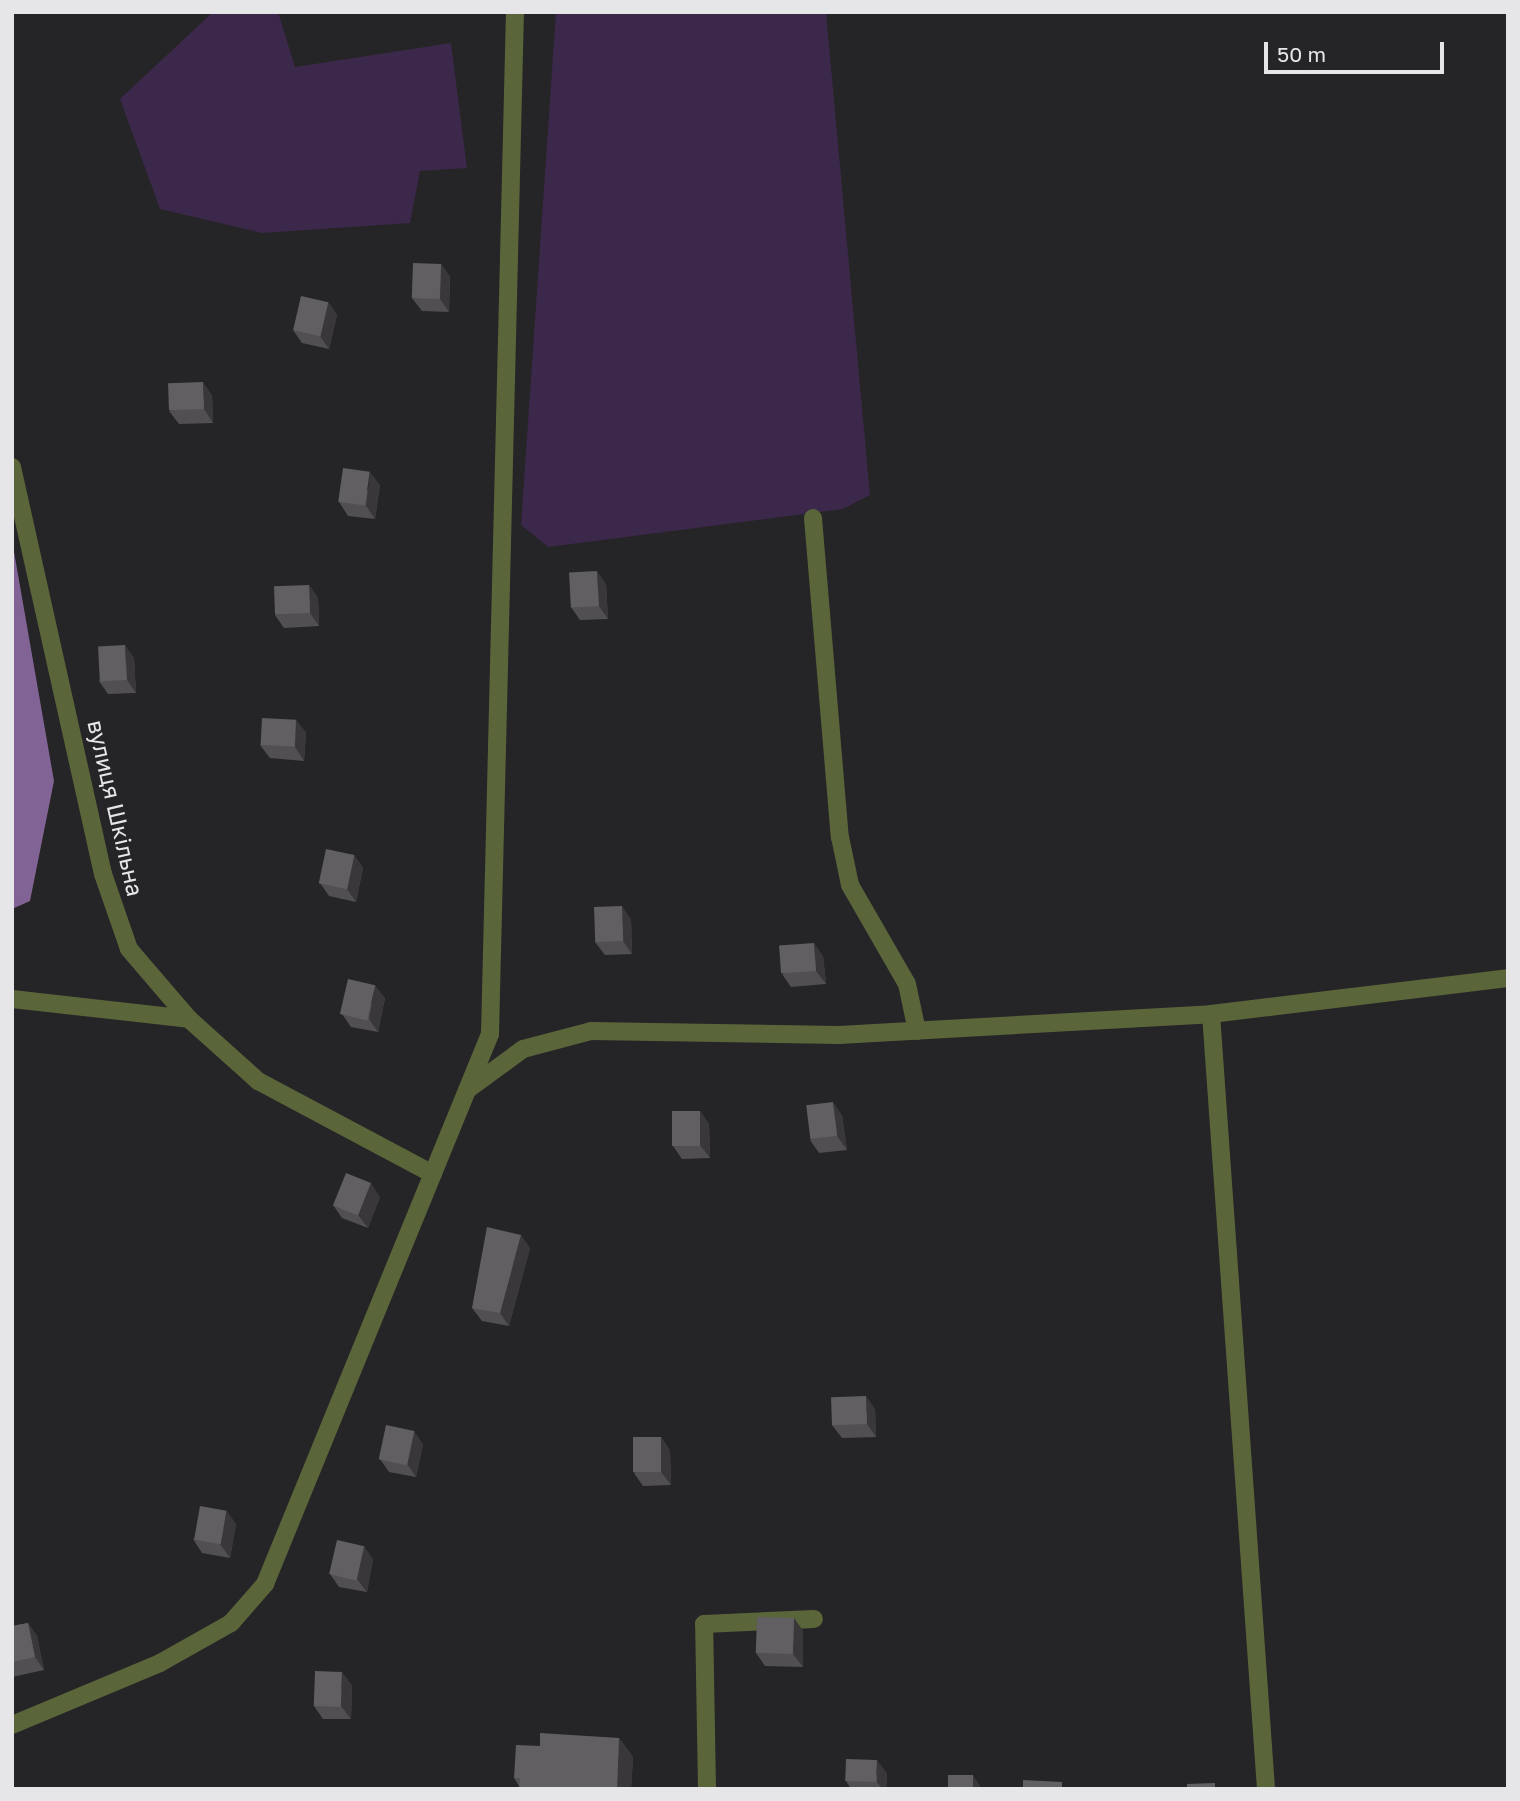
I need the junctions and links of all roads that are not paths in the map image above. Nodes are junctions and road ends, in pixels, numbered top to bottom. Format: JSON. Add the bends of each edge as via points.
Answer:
{"nodes":[{"id":1,"x":515,"y":12,"type":"edge"},
{"id":2,"x":12,"y":467,"type":"edge"},
{"id":3,"x":813,"y":518,"type":"dead end"},
{"id":4,"x":1508,"y":978,"type":"edge"},
{"id":5,"x":12,"y":999,"type":"edge"},
{"id":6,"x":1211,"y":1014,"type":"junction"},
{"id":7,"x":189,"y":1019,"type":"junction"},
{"id":8,"x":917,"y":1031,"type":"junction"},
{"id":9,"x":467,"y":1090,"type":"junction"},
{"id":10,"x":433,"y":1174,"type":"junction"},
{"id":11,"x":814,"y":1619,"type":"dead end"},
{"id":12,"x":12,"y":1725,"type":"edge"},
{"id":13,"x":707,"y":1789,"type":"edge"},
{"id":14,"x":1266,"y":1789,"type":"edge"}],
"edges":[{"from":1,"to":9,"type":"street","via":[[493,999],[490,1034]]},
{"from":2,"to":7,"type":"street","name":"вулиця Шкільна","via":[[103,874],[129,949]]},
{"from":3,"to":8,"type":"street","via":[[840,837],[850,885],[907,984]]},
{"from":4,"to":6,"type":"street"},
{"from":5,"to":7,"type":"street"},
{"from":6,"to":8,"type":"street"},
{"from":6,"to":14,"type":"street"},
{"from":7,"to":10,"type":"street","name":"вулиця Шкільна","via":[[258,1081]]},
{"from":8,"to":9,"type":"street","via":[[592,1031],[523,1049]]},
{"from":9,"to":10,"type":"street"},
{"from":10,"to":12,"type":"street","via":[[265,1584],[231,1623],[160,1663]]},
{"from":11,"to":13,"type":"street","via":[[704,1624]]}]}
